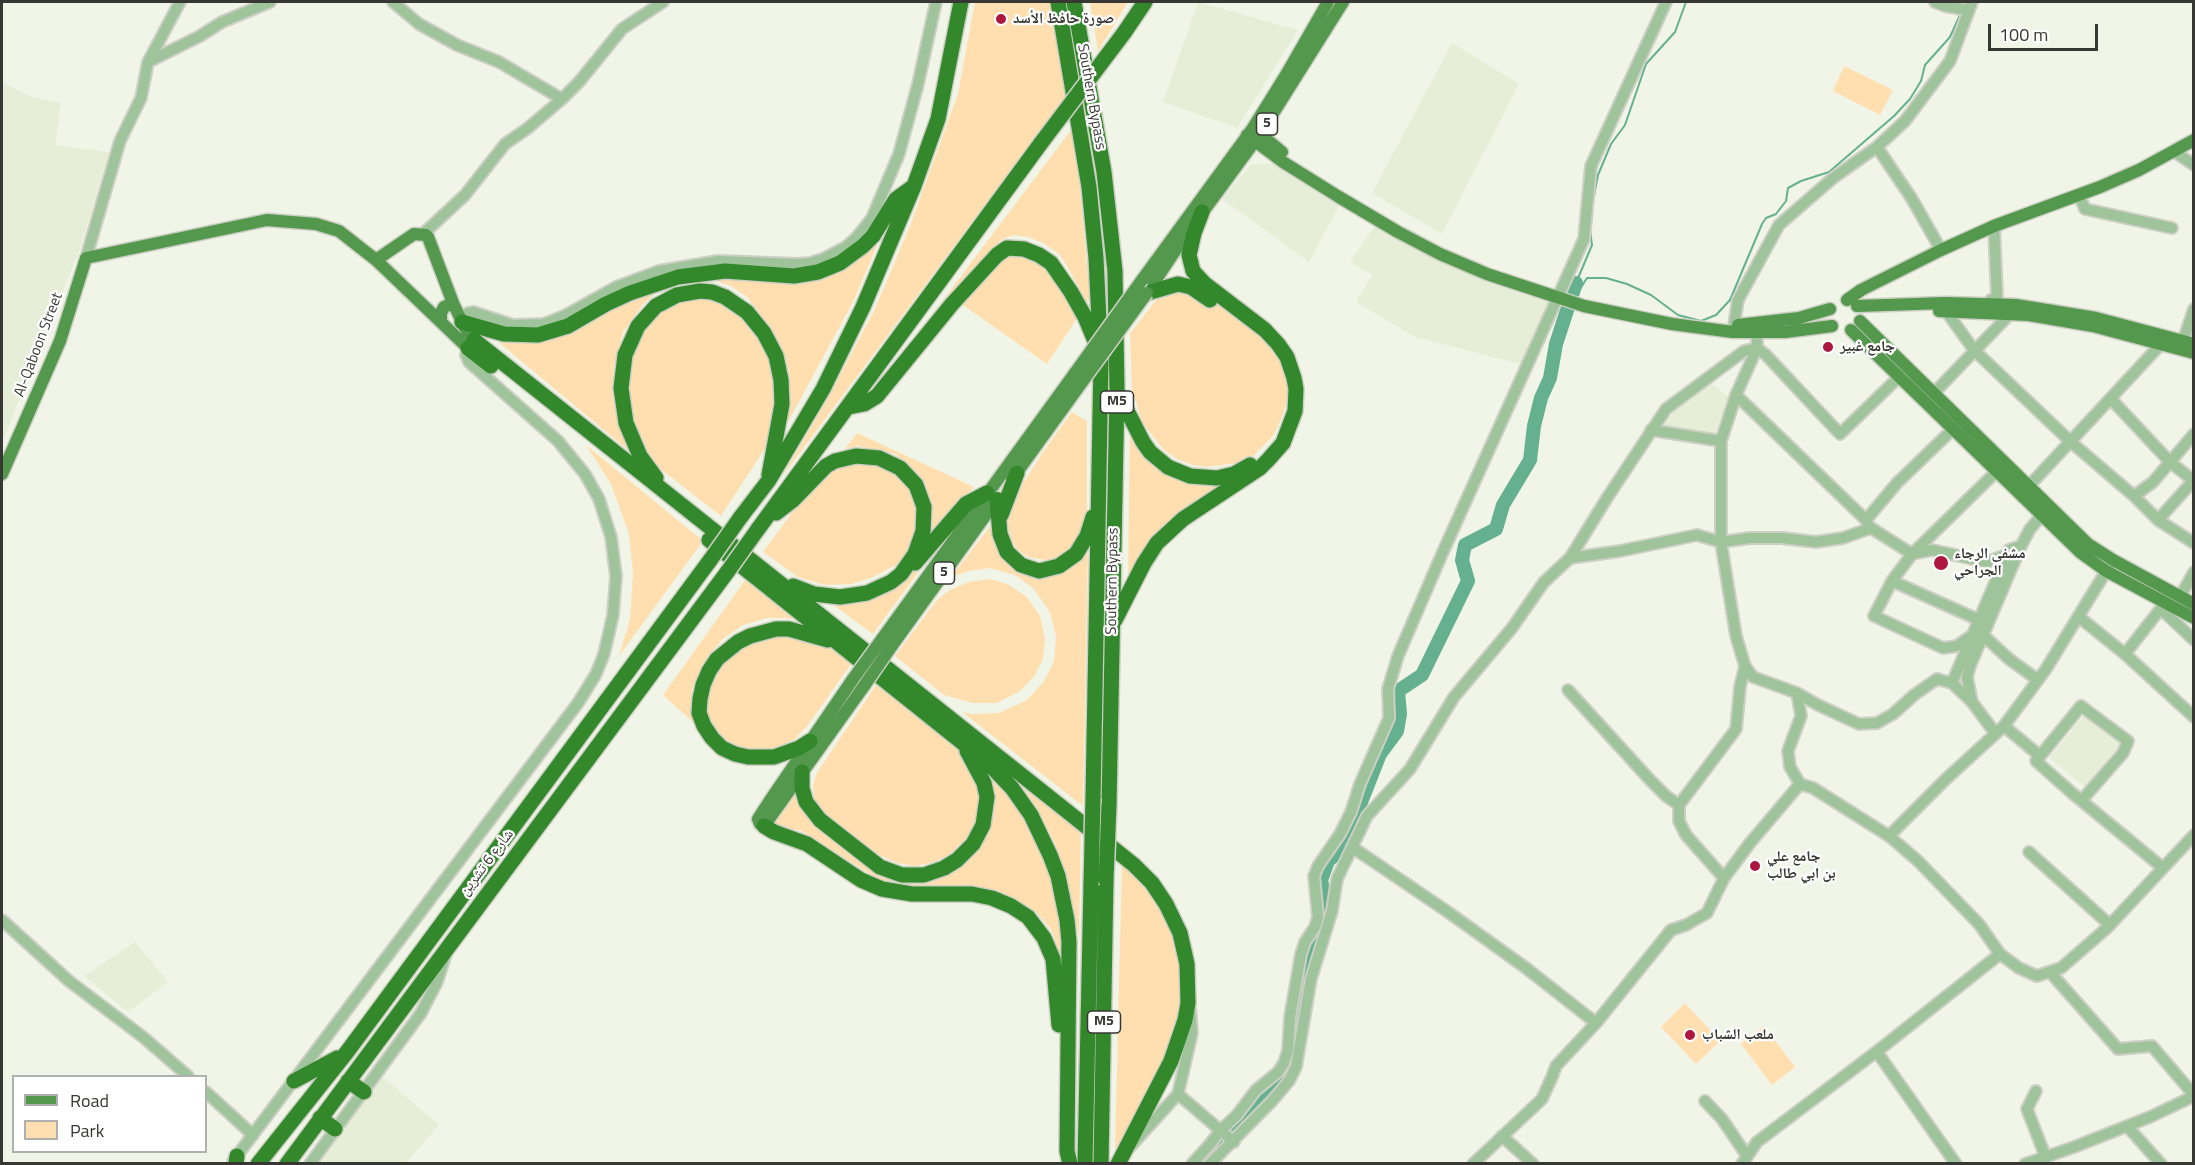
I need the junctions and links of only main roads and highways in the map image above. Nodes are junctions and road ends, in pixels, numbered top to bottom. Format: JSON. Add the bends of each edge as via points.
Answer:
{"nodes":[{"id":1,"x":961,"y":2,"type":"edge"},
{"id":2,"x":1059,"y":2,"type":"edge"},
{"id":3,"x":1074,"y":2,"type":"edge"},
{"id":4,"x":1145,"y":2,"type":"edge"},
{"id":5,"x":1328,"y":2,"type":"edge"},
{"id":6,"x":1343,"y":2,"type":"edge"},
{"id":7,"x":1291,"y":77,"type":"junction"},
{"id":8,"x":1254,"y":135,"type":"junction"},
{"id":9,"x":2193,"y":140,"type":"edge"},
{"id":10,"x":914,"y":186,"type":"junction"},
{"id":11,"x":1202,"y":212,"type":"junction"},
{"id":12,"x":1179,"y":236,"type":"junction"},
{"id":13,"x":376,"y":260,"type":"junction"},
{"id":14,"x":1144,"y":286,"type":"junction"},
{"id":15,"x":453,"y":303,"type":"junction"},
{"id":16,"x":1990,"y":308,"type":"junction"},
{"id":17,"x":1830,"y":309,"type":"junction"},
{"id":18,"x":1855,"y":314,"type":"junction"},
{"id":19,"x":441,"y":322,"type":"junction"},
{"id":20,"x":462,"y":322,"type":"junction"},
{"id":21,"x":1832,"y":326,"type":"junction"},
{"id":22,"x":1733,"y":329,"type":"junction"},
{"id":23,"x":2182,"y":343,"type":"edge"},
{"id":24,"x":471,"y":344,"type":"junction"},
{"id":25,"x":2193,"y":353,"type":"edge"},
{"id":26,"x":1101,"y":362,"type":"junction"},
{"id":27,"x":1080,"y":375,"type":"junction"},
{"id":28,"x":1117,"y":391,"type":"junction"},
{"id":29,"x":849,"y":407,"type":"junction"},
{"id":30,"x":1258,"y":465,"type":"junction"},
{"id":31,"x":1017,"y":473,"type":"junction"},
{"id":32,"x":2,"y":474,"type":"edge"},
{"id":33,"x":769,"y":480,"type":"junction"},
{"id":34,"x":992,"y":496,"type":"junction"},
{"id":35,"x":1099,"y":504,"type":"junction"},
{"id":36,"x":680,"y":505,"type":"junction"},
{"id":37,"x":999,"y":523,"type":"junction"},
{"id":38,"x":761,"y":524,"type":"junction"},
{"id":39,"x":2109,"y":565,"type":"junction"},
{"id":40,"x":901,"y":574,"type":"junction"},
{"id":41,"x":774,"y":578,"type":"junction"},
{"id":42,"x":2193,"y":604,"type":"edge"},
{"id":43,"x":2193,"y":618,"type":"edge"},
{"id":44,"x":1112,"y":625,"type":"junction"},
{"id":45,"x":836,"y":642,"type":"junction"},
{"id":46,"x":859,"y":682,"type":"junction"},
{"id":47,"x":810,"y":741,"type":"junction"},
{"id":48,"x":963,"y":743,"type":"junction"},
{"id":49,"x":802,"y":772,"type":"junction"},
{"id":50,"x":764,"y":826,"type":"junction"},
{"id":51,"x":347,"y":1052,"type":"junction"},
{"id":52,"x":1067,"y":1072,"type":"junction"},
{"id":53,"x":348,"y":1081,"type":"junction"},
{"id":54,"x":294,"y":1082,"type":"road end"},
{"id":55,"x":364,"y":1092,"type":"road end"},
{"id":56,"x":320,"y":1118,"type":"junction"},
{"id":57,"x":336,"y":1130,"type":"road end"},
{"id":58,"x":1121,"y":1158,"type":"edge"},
{"id":59,"x":287,"y":1163,"type":"edge"},
{"id":60,"x":258,"y":1164,"type":"edge"},
{"id":61,"x":1070,"y":1164,"type":"edge"},
{"id":62,"x":1085,"y":1164,"type":"edge"},
{"id":63,"x":1101,"y":1164,"type":"edge"}],
"edges":[{"from":1,"to":10,"type":"highway","name":"شارع 6 تشرين","via":[[938,119]]},
{"from":2,"to":26,"type":"highway","name":"Southern Bypass","number":"M5","via":[[1089,187]]},
{"from":3,"to":28,"type":"highway","name":"Southern Bypass","number":"M5","via":[[1104,172],[1114,271]]},
{"from":4,"to":29,"type":"highway","name":"شارع 6 تشرين","bridge":true},
{"from":5,"to":7,"type":"main road","number":"5"},
{"from":6,"to":7,"type":"main road","number":"5"},
{"from":7,"to":8,"type":"main road","number":"5"},
{"from":8,"to":11,"type":"main road","number":"5"},
{"from":8,"to":12,"type":"main road","number":"5"},
{"from":8,"to":22,"type":"main road","via":[[1282,162],[1440,254],[1586,303],[1672,324]]},
{"from":9,"to":18,"type":"main road","via":[[2139,170],[1995,226],[1861,290]]},
{"from":10,"to":20,"type":"highway","via":[[896,199],[863,246],[840,263],[818,272],[794,276],[725,271],[678,277],[630,292],[568,326],[538,335],[504,334]]},
{"from":10,"to":33,"type":"highway","name":"شارع 6 تشرين","via":[[823,389]]},
{"from":11,"to":12,"type":"main road","number":"5"},
{"from":11,"to":30,"type":"highway","via":[[1189,255],[1193,271],[1265,330],[1287,357],[1294,378],[1292,422],[1283,443]]},
{"from":12,"to":14,"type":"main road","number":"5"},
{"from":13,"to":15,"type":"main road","via":[[414,234],[423,234],[428,237]]},
{"from":13,"to":19,"type":"main road"},
{"from":13,"to":32,"type":"main road","name":"Al-Qaboon Street","via":[[339,231],[316,224],[267,220],[87,258],[60,341]]},
{"from":14,"to":27,"type":"main road","number":"5","bridge":true},
{"from":14,"to":30,"type":"highway","via":[[1191,287],[1260,336],[1277,357],[1287,390],[1285,421]]},
{"from":15,"to":19,"type":"main road","via":[[444,307]]},
{"from":15,"to":20,"type":"main road"},
{"from":16,"to":18,"type":"main road"},
{"from":16,"to":18,"type":"main road","via":[[1945,303]]},
{"from":16,"to":23,"type":"main road","via":[[2093,326],[2161,344]]},
{"from":16,"to":23,"type":"main road","via":[[2045,308]]},
{"from":17,"to":18,"type":"main road","via":[[1840,300]]},
{"from":17,"to":21,"type":"main road","via":[[1828,318]]},
{"from":17,"to":22,"type":"main road"},
{"from":18,"to":21,"type":"main road","via":[[1838,331]]},
{"from":18,"to":39,"type":"main road"},
{"from":18,"to":39,"type":"main road","via":[[1899,377],[2081,554]]},
{"from":19,"to":24,"type":"main road"},
{"from":20,"to":24,"type":"main road"},
{"from":21,"to":22,"type":"main road","via":[[1785,332]]},
{"from":23,"to":25,"type":"main road"},
{"from":24,"to":36,"type":"highway"},
{"from":24,"to":45,"type":"highway"},
{"from":26,"to":29,"type":"highway","via":[[1093,332],[1055,268],[1039,255],[1011,247],[1000,252],[967,287],[877,396]]},
{"from":26,"to":35,"type":"highway","name":"Southern Bypass","number":"M5"},
{"from":27,"to":31,"type":"main road","number":"5"},
{"from":27,"to":34,"type":"main road","number":"5"},
{"from":28,"to":30,"type":"highway","via":[[1150,452],[1179,472],[1217,478]]},
{"from":28,"to":44,"type":"highway","name":"Southern Bypass","number":"M5"},
{"from":29,"to":38,"type":"highway","name":"شارع 6 تشرين"},
{"from":30,"to":44,"type":"highway","via":[[1165,535],[1144,562]]},
{"from":31,"to":34,"type":"main road","number":"5"},
{"from":31,"to":37,"type":"highway"},
{"from":33,"to":36,"type":"highway","via":[[782,392],[771,345],[752,317],[724,297],[700,291],[676,295],[656,306],[638,326],[625,355],[621,388],[626,423],[636,448]]},
{"from":33,"to":51,"type":"highway","name":"شارع 6 تشرين","bridge":true},
{"from":34,"to":37,"type":"highway"},
{"from":34,"to":40,"type":"highway","via":[[966,504],[920,559]]},
{"from":34,"to":46,"type":"main road","number":"5","bridge":true},
{"from":35,"to":37,"type":"highway","via":[[1082,546],[1068,561],[1048,570],[1029,569],[1013,559],[1003,544]]},
{"from":35,"to":62,"type":"highway","name":"Southern Bypass","number":"M5","bridge":true},
{"from":36,"to":41,"type":"highway"},
{"from":38,"to":40,"type":"highway","via":[[835,461],[868,456],[891,462],[909,476],[924,507],[920,542]]},
{"from":38,"to":53,"type":"highway","name":"شارع 6 تشرين","bridge":true},
{"from":39,"to":42,"type":"main road"},
{"from":39,"to":43,"type":"main road","via":[[2163,606]]},
{"from":40,"to":41,"type":"highway","via":[[867,593],[840,597],[814,594]]},
{"from":41,"to":58,"type":"highway","via":[[1068,812],[1143,874],[1163,899],[1180,933],[1187,964],[1188,1003],[1171,1061]]},
{"from":44,"to":63,"type":"highway","name":"Southern Bypass","number":"M5","bridge":true},
{"from":45,"to":47,"type":"highway","via":[[789,629],[762,631],[727,650],[702,685],[702,719],[722,748],[761,758],[787,753]]},
{"from":45,"to":48,"type":"highway"},
{"from":46,"to":47,"type":"main road"},
{"from":46,"to":49,"type":"main road"},
{"from":47,"to":50,"type":"main road","via":[[758,819]]},
{"from":48,"to":49,"type":"highway","via":[[984,783],[987,797],[983,825],[973,844],[957,860],[924,875],[902,875],[880,867],[820,820],[808,806]]},
{"from":48,"to":52,"type":"highway","via":[[989,764],[1022,801],[1058,876],[1069,942]]},
{"from":49,"to":50,"type":"main road"},
{"from":50,"to":52,"type":"highway","via":[[807,844],[861,880],[882,889],[912,894],[972,894],[992,898],[1028,917],[1044,938],[1053,959]]},
{"from":51,"to":54,"type":"highway"},
{"from":51,"to":60,"type":"highway","name":"شارع 6 تشرين"},
{"from":52,"to":61,"type":"highway"},
{"from":53,"to":55,"type":"highway"},
{"from":53,"to":56,"type":"highway","name":"شارع 6 تشرين"},
{"from":56,"to":57,"type":"highway"},
{"from":56,"to":59,"type":"highway","name":"شارع 6 تشرين"}]}
